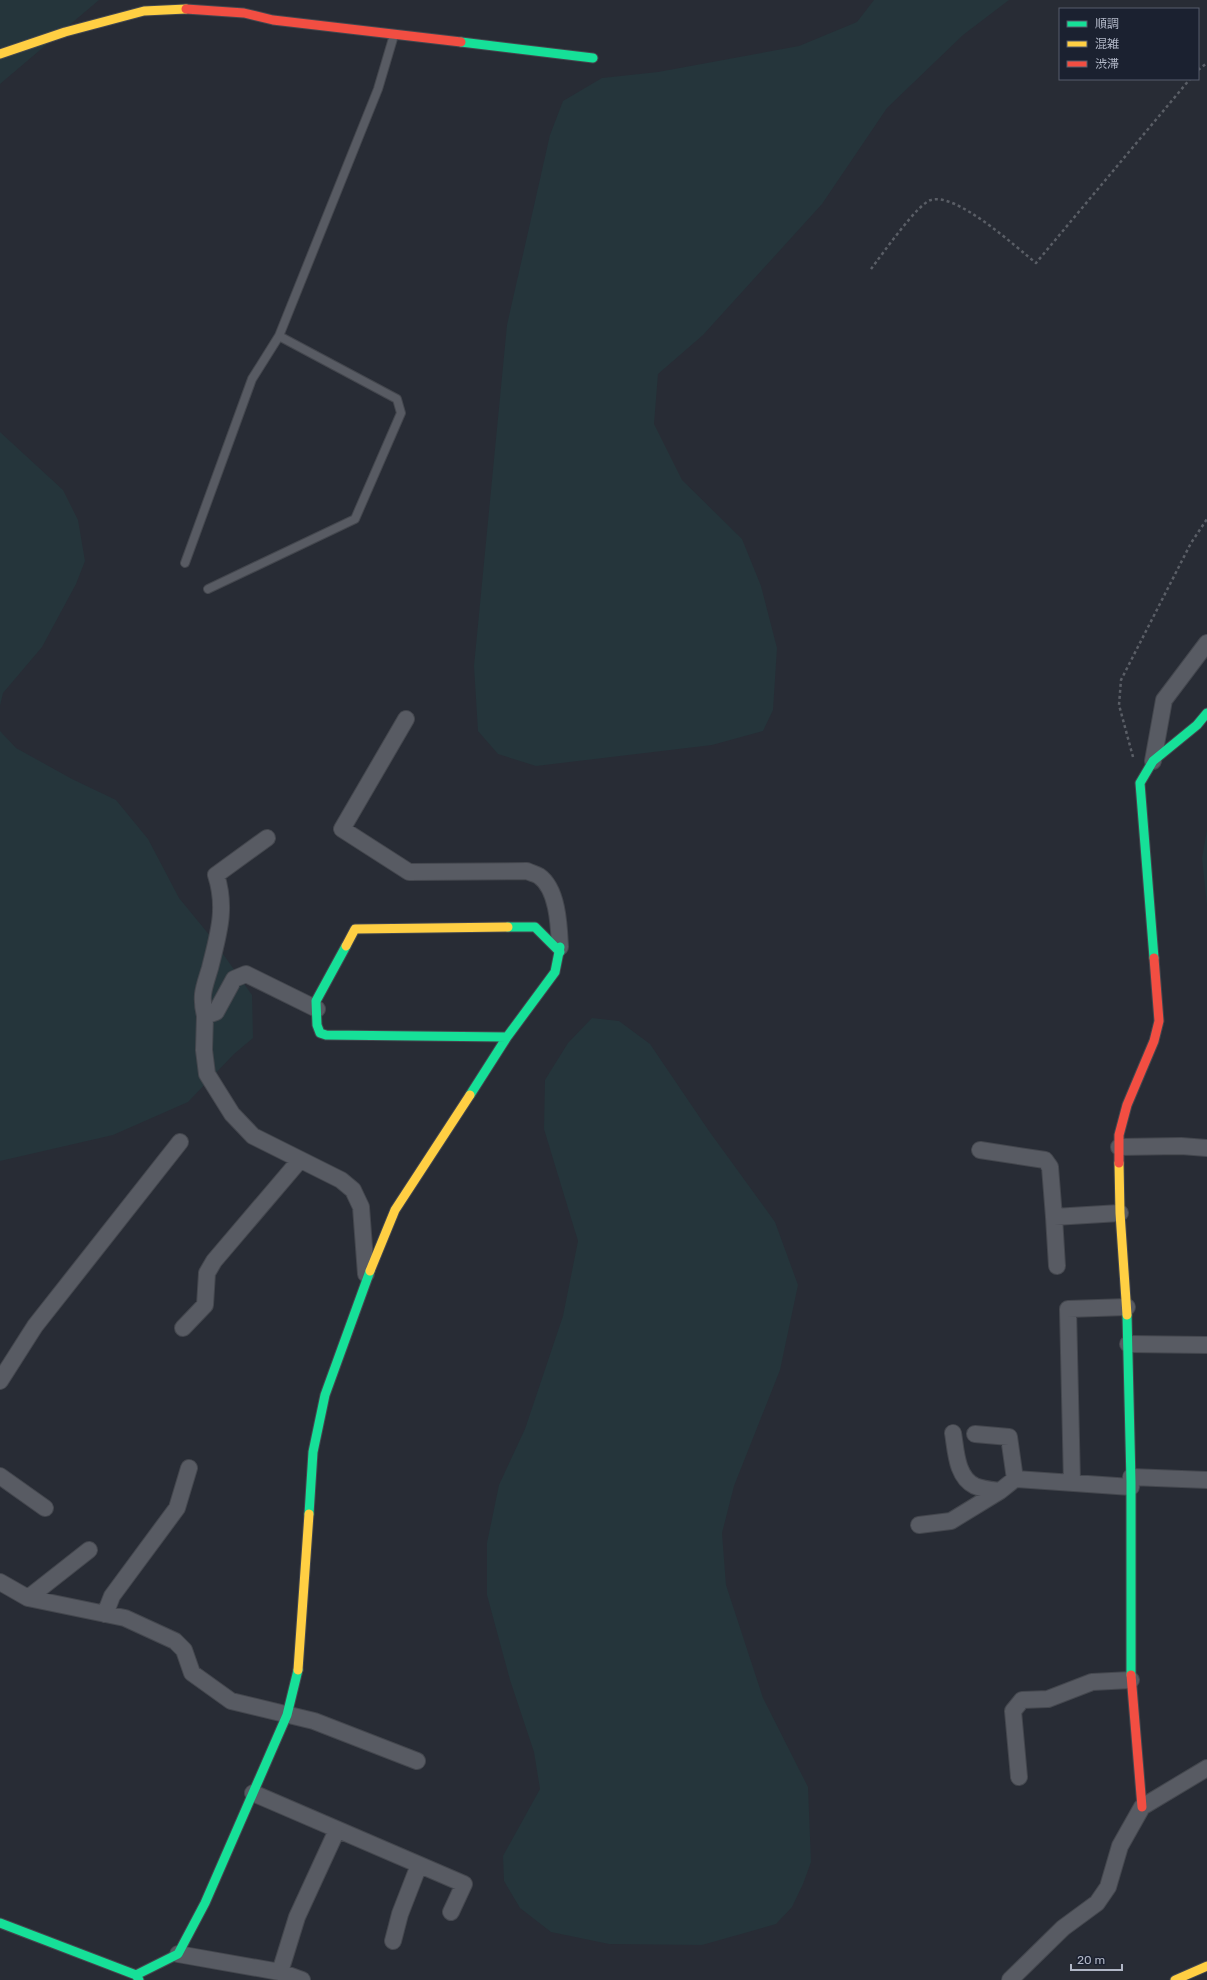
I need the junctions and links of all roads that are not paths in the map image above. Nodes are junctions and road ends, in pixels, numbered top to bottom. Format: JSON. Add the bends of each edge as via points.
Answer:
{"nodes":[{"id":1,"x":394,"y":34,"type":"junction"},
{"id":2,"x":0,"y":54,"type":"edge"},
{"id":3,"x":593,"y":58,"type":"dead end"},
{"id":4,"x":279,"y":336,"type":"junction"},
{"id":5,"x":185,"y":563,"type":"dead end"},
{"id":6,"x":208,"y":589,"type":"dead end"},
{"id":7,"x":1207,"y":644,"type":"edge"},
{"id":8,"x":1207,"y":713,"type":"edge"},
{"id":9,"x":406,"y":719,"type":"dead end"},
{"id":10,"x":1154,"y":761,"type":"junction"},
{"id":11,"x":266,"y":838,"type":"dead end"},
{"id":12,"x":560,"y":950,"type":"junction"},
{"id":13,"x":316,"y":1009,"type":"junction"},
{"id":14,"x":205,"y":1016,"type":"junction"},
{"id":15,"x":507,"y":1037,"type":"junction"},
{"id":16,"x":180,"y":1142,"type":"dead end"},
{"id":17,"x":1119,"y":1147,"type":"junction"},
{"id":18,"x":1207,"y":1148,"type":"edge"},
{"id":19,"x":980,"y":1150,"type":"dead end"},
{"id":20,"x":300,"y":1160,"type":"junction"},
{"id":21,"x":1120,"y":1213,"type":"junction"},
{"id":22,"x":1054,"y":1218,"type":"junction"},
{"id":23,"x":1057,"y":1266,"type":"dead end"},
{"id":24,"x":366,"y":1278,"type":"junction"},
{"id":25,"x":1127,"y":1307,"type":"junction"},
{"id":26,"x":183,"y":1328,"type":"dead end"},
{"id":27,"x":1128,"y":1344,"type":"junction"},
{"id":28,"x":1207,"y":1345,"type":"edge"},
{"id":29,"x":0,"y":1381,"type":"edge"},
{"id":30,"x":953,"y":1433,"type":"dead end"},
{"id":31,"x":975,"y":1434,"type":"dead end"},
{"id":32,"x":189,"y":1468,"type":"dead end"},
{"id":33,"x":0,"y":1476,"type":"edge"},
{"id":34,"x":1014,"y":1479,"type":"junction"},
{"id":35,"x":1207,"y":1480,"type":"edge"},
{"id":36,"x":1131,"y":1482,"type":"junction"},
{"id":37,"x":1072,"y":1483,"type":"junction"},
{"id":38,"x":1000,"y":1491,"type":"junction"},
{"id":39,"x":45,"y":1508,"type":"dead end"},
{"id":40,"x":919,"y":1525,"type":"dead end"},
{"id":41,"x":89,"y":1550,"type":"dead end"},
{"id":42,"x":0,"y":1582,"type":"edge"},
{"id":43,"x":28,"y":1598,"type":"junction"},
{"id":44,"x":105,"y":1614,"type":"junction"},
{"id":45,"x":1131,"y":1680,"type":"junction"},
{"id":46,"x":287,"y":1716,"type":"junction"},
{"id":47,"x":417,"y":1761,"type":"dead end"},
{"id":48,"x":1207,"y":1768,"type":"edge"},
{"id":49,"x":1019,"y":1777,"type":"dead end"},
{"id":50,"x":253,"y":1793,"type":"junction"},
{"id":51,"x":1142,"y":1808,"type":"junction"},
{"id":52,"x":337,"y":1830,"type":"junction"},
{"id":53,"x":419,"y":1866,"type":"junction"},
{"id":54,"x":451,"y":1912,"type":"dead end"},
{"id":55,"x":0,"y":1923,"type":"edge"},
{"id":56,"x":393,"y":1941,"type":"dead end"},
{"id":57,"x":178,"y":1954,"type":"junction"},
{"id":58,"x":1207,"y":1966,"type":"edge"},
{"id":59,"x":280,"y":1972,"type":"junction"},
{"id":60,"x":138,"y":1978,"type":"edge"},
{"id":61,"x":302,"y":1980,"type":"edge"},
{"id":62,"x":1010,"y":1980,"type":"edge"},
{"id":63,"x":1175,"y":1980,"type":"edge"}],
"edges":[{"from":1,"to":2,"type":"street","via":[[273,20],[244,13],[197,9],[144,11],[65,32]]},
{"from":1,"to":3,"type":"street"},
{"from":1,"to":4,"type":"lane","via":[[378,89]]},
{"from":4,"to":5,"type":"lane","via":[[252,379]]},
{"from":4,"to":6,"type":"lane","via":[[397,399],[402,413],[356,519]]},
{"from":7,"to":10,"type":"street","via":[[1164,700]]},
{"from":8,"to":10,"type":"street"},
{"from":9,"to":12,"type":"street","via":[[342,829],[409,872],[527,871],[540,876],[550,890],[558,916]]},
{"from":10,"to":17,"type":"street","via":[[1140,783],[1159,1021],[1154,1041],[1127,1104],[1119,1135]]},
{"from":11,"to":14,"type":"street","via":[[216,875],[222,892],[222,913],[201,1000]]},
{"from":12,"to":13,"type":"street","via":[[535,927],[355,929],[316,1002]]},
{"from":12,"to":15,"type":"street","via":[[555,972]]},
{"from":13,"to":14,"type":"street","via":[[246,974],[234,979],[216,1012]]},
{"from":13,"to":15,"type":"street","via":[[320,1033],[326,1035]]},
{"from":14,"to":20,"type":"street","via":[[204,1050],[207,1074],[232,1114],[253,1136]]},
{"from":15,"to":24,"type":"street","via":[[396,1210]]},
{"from":16,"to":29,"type":"street","via":[[35,1326]]},
{"from":17,"to":18,"type":"street"},
{"from":17,"to":21,"type":"street"},
{"from":19,"to":22,"type":"street","via":[[1045,1160],[1050,1167]]},
{"from":20,"to":24,"type":"street","via":[[341,1180],[353,1190],[361,1207]]},
{"from":20,"to":26,"type":"street","via":[[214,1261],[207,1273],[205,1305]]},
{"from":21,"to":22,"type":"street"},
{"from":21,"to":25,"type":"street"},
{"from":22,"to":23,"type":"street"},
{"from":24,"to":46,"type":"street","via":[[325,1395],[313,1452],[298,1673]]},
{"from":25,"to":27,"type":"street"},
{"from":25,"to":37,"type":"street","via":[[1068,1309]]},
{"from":27,"to":28,"type":"street"},
{"from":27,"to":36,"type":"street"},
{"from":30,"to":38,"type":"street","via":[[958,1462],[964,1477],[975,1486]]},
{"from":31,"to":34,"type":"street","via":[[1009,1437]]},
{"from":32,"to":44,"type":"street","via":[[178,1508],[112,1596]]},
{"from":33,"to":39,"type":"street"},
{"from":34,"to":37,"type":"street"},
{"from":34,"to":38,"type":"street"},
{"from":35,"to":36,"type":"street"},
{"from":36,"to":37,"type":"street"},
{"from":36,"to":45,"type":"street"},
{"from":38,"to":40,"type":"street","via":[[951,1522]]},
{"from":41,"to":43,"type":"street"},
{"from":42,"to":43,"type":"street"},
{"from":43,"to":44,"type":"street"},
{"from":44,"to":46,"type":"street","via":[[125,1618],[175,1641],[184,1650],[192,1673],[231,1701]]},
{"from":45,"to":49,"type":"street","via":[[1092,1682],[1048,1699],[1022,1700],[1013,1711]]},
{"from":45,"to":51,"type":"street"},
{"from":46,"to":47,"type":"street","via":[[314,1721]]},
{"from":46,"to":50,"type":"street"},
{"from":48,"to":51,"type":"street"},
{"from":50,"to":52,"type":"street"},
{"from":50,"to":57,"type":"street","via":[[204,1903]]},
{"from":51,"to":62,"type":"street","via":[[1120,1846],[1108,1887],[1097,1903],[1063,1928]]},
{"from":52,"to":53,"type":"street"},
{"from":52,"to":59,"type":"street","via":[[297,1917]]},
{"from":53,"to":54,"type":"street","via":[[464,1884]]},
{"from":53,"to":56,"type":"street","via":[[400,1914]]},
{"from":55,"to":60,"type":"street"},
{"from":57,"to":59,"type":"street"},
{"from":57,"to":60,"type":"street"},
{"from":58,"to":63,"type":"street"},
{"from":59,"to":61,"type":"street"}]}
